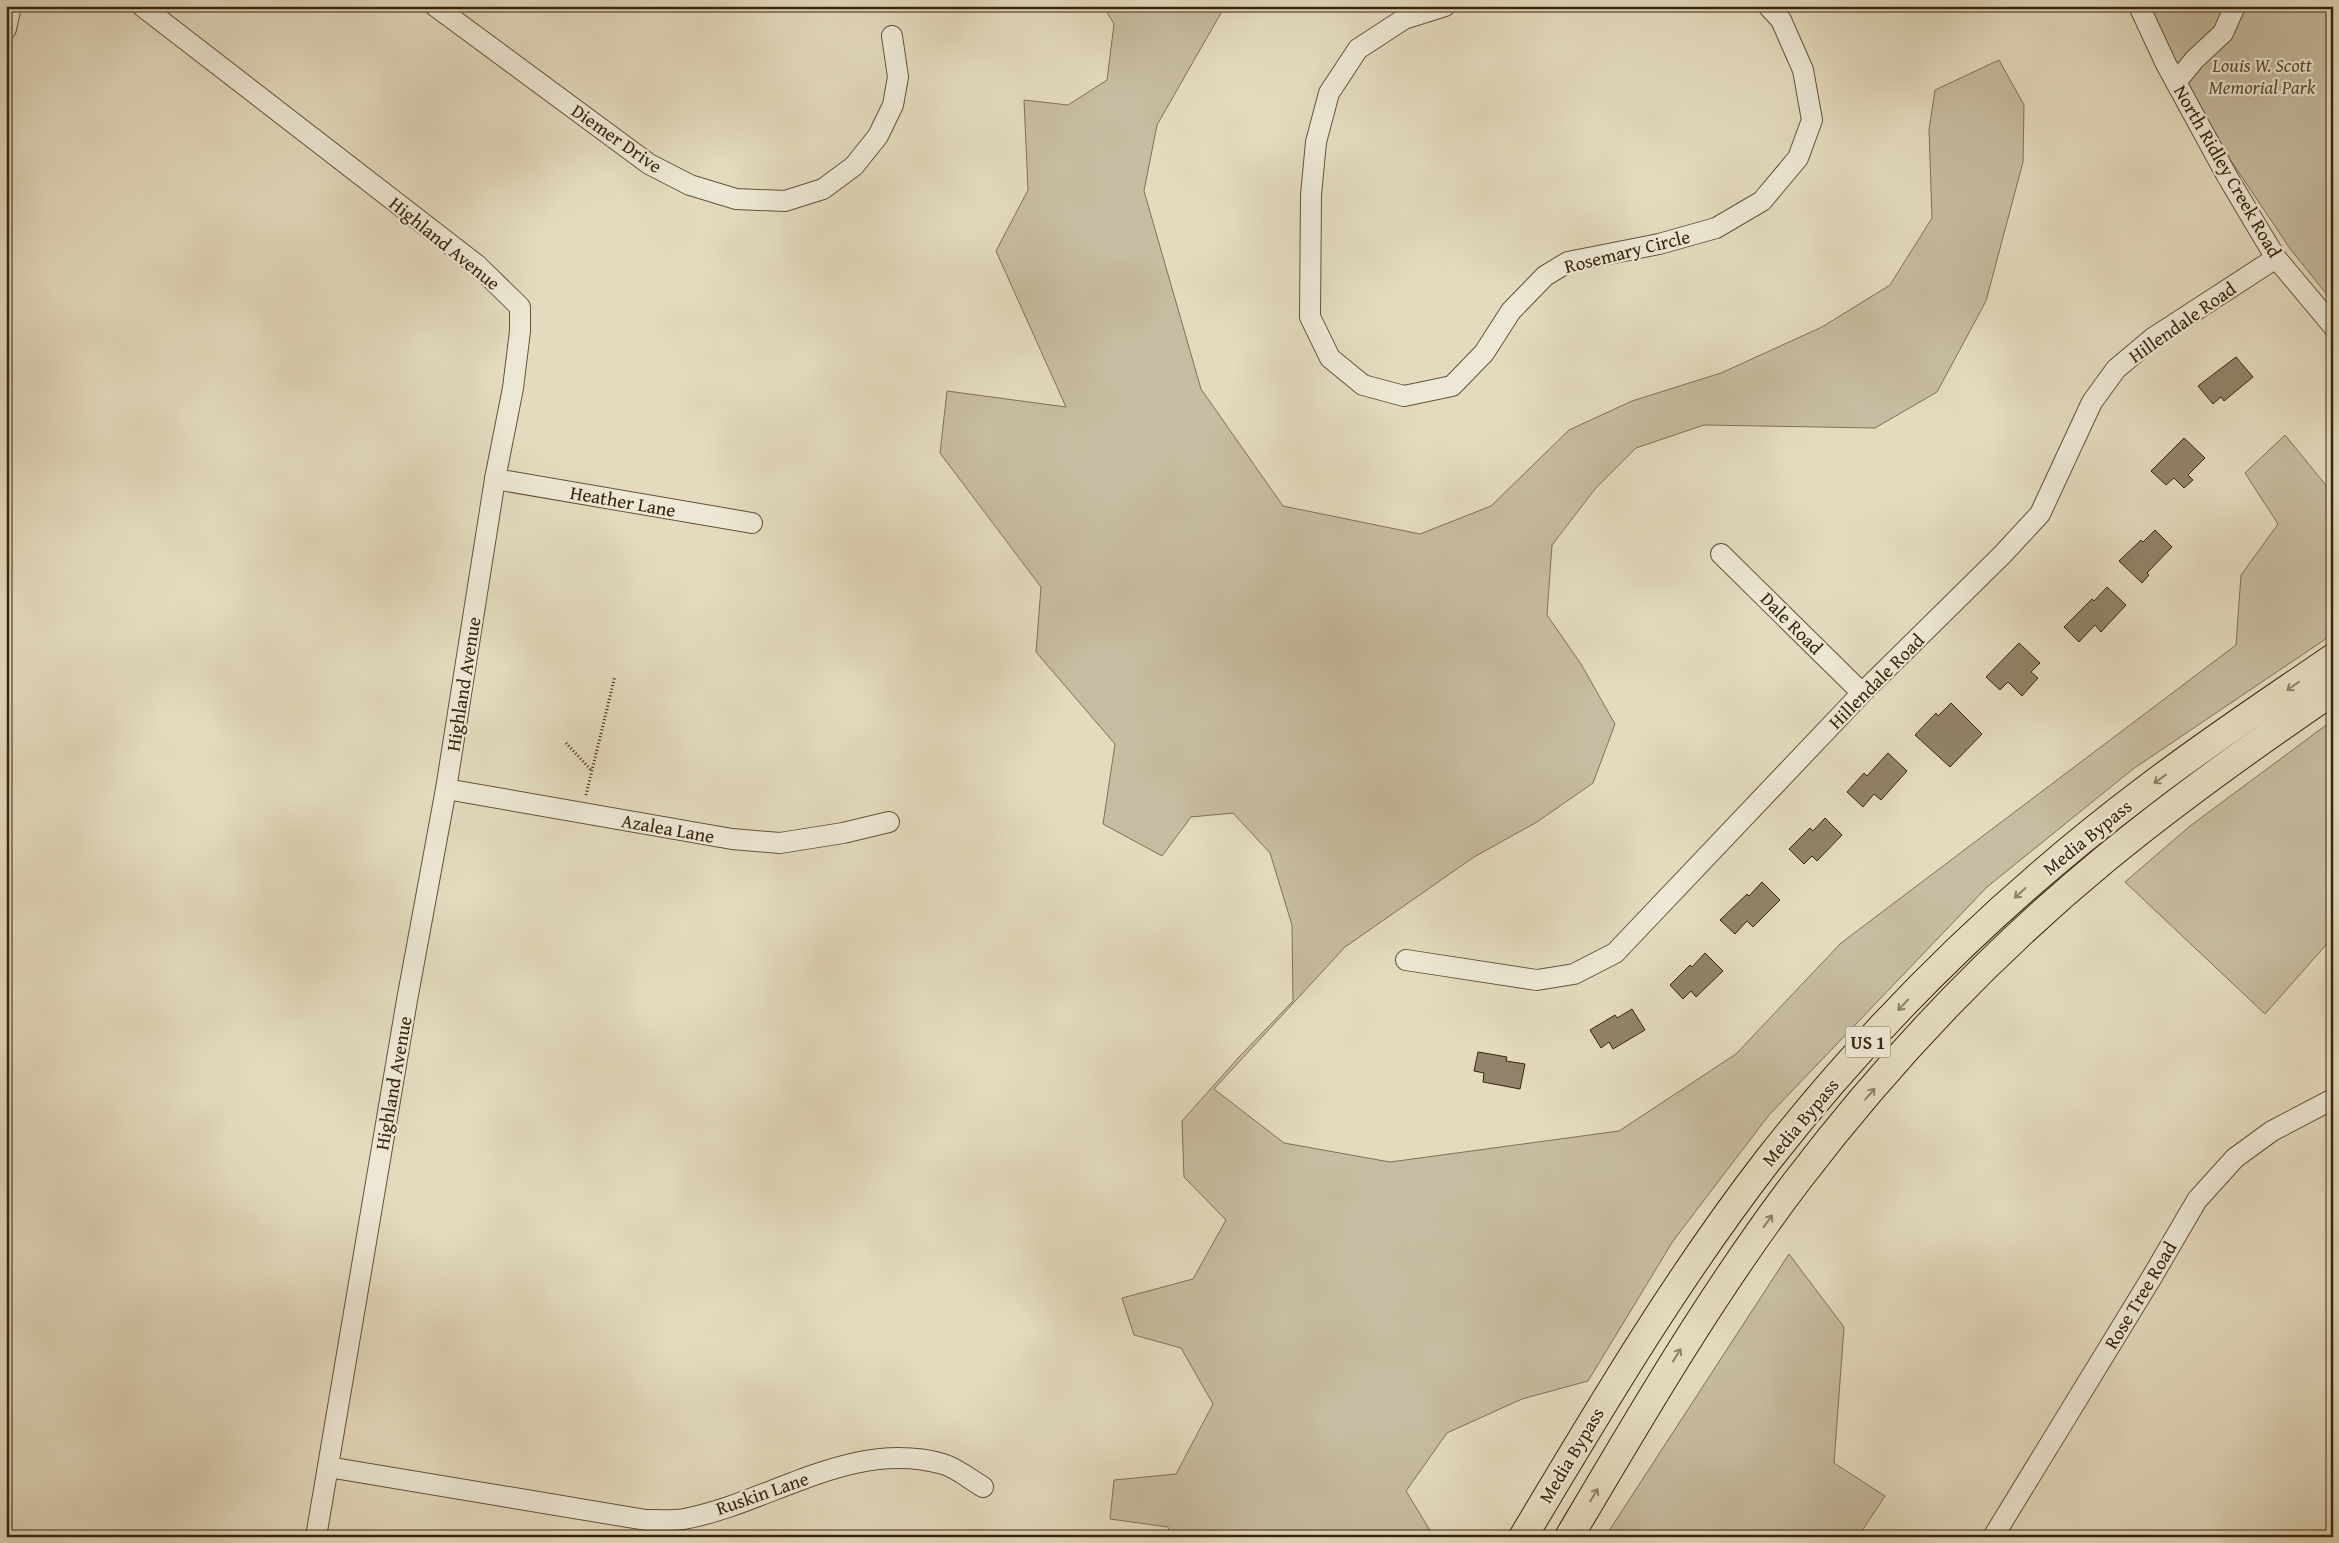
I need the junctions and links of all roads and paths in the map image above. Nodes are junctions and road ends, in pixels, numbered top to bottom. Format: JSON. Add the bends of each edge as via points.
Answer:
{"nodes":[{"id":1,"x":11,"y":6,"type":"edge"},
{"id":2,"x":142,"y":6,"type":"edge"},
{"id":3,"x":435,"y":6,"type":"edge"},
{"id":4,"x":1445,"y":6,"type":"edge"},
{"id":5,"x":1768,"y":6,"type":"edge"},
{"id":6,"x":2139,"y":6,"type":"edge"},
{"id":7,"x":2234,"y":6,"type":"edge"},
{"id":8,"x":6,"y":29,"type":"edge"},
{"id":9,"x":892,"y":36,"type":"dead end"},
{"id":10,"x":2176,"y":82,"type":"junction"},
{"id":11,"x":2276,"y":258,"type":"junction"},
{"id":12,"x":2333,"y":326,"type":"edge"},
{"id":13,"x":495,"y":479,"type":"junction"},
{"id":14,"x":752,"y":523,"type":"dead end"},
{"id":15,"x":1721,"y":554,"type":"dead end"},
{"id":16,"x":2333,"y":658,"type":"edge"},
{"id":17,"x":614,"y":676,"type":"dead end"},
{"id":18,"x":2333,"y":691,"type":"edge"},
{"id":19,"x":1862,"y":693,"type":"junction"},
{"id":20,"x":566,"y":743,"type":"dead end"},
{"id":21,"x":592,"y":771,"type":"junction"},
{"id":22,"x":446,"y":789,"type":"junction"},
{"id":23,"x":582,"y":813,"type":"junction"},
{"id":24,"x":889,"y":822,"type":"dead end"},
{"id":25,"x":1406,"y":960,"type":"dead end"},
{"id":26,"x":2333,"y":1099,"type":"edge"},
{"id":27,"x":328,"y":1467,"type":"junction"},
{"id":28,"x":983,"y":1487,"type":"dead end"},
{"id":29,"x":316,"y":1537,"type":"edge"},
{"id":30,"x":1523,"y":1537,"type":"edge"},
{"id":31,"x":1569,"y":1537,"type":"edge"},
{"id":32,"x":1993,"y":1537,"type":"edge"}],
"edges":[{"from":1,"to":8,"type":"street"},
{"from":2,"to":13,"type":"street","name":"Highland Avenue","via":[[478,265],[520,307],[513,388]]},
{"from":3,"to":9,"type":"street","name":"Diemer Drive","via":[[648,164],[690,185],[736,199],[785,201],[824,189],[854,166],[878,136],[893,105],[898,76]]},
{"from":4,"to":5,"type":"street","name":"Rosemary Circle","via":[[1404,19],[1358,49],[1329,93],[1316,142],[1310,317],[1330,358],[1363,385],[1404,396],[1452,386],[1484,353],[1511,311],[1545,276],[1568,262],[1659,244],[1716,228],[1762,200],[1798,158],[1812,120],[1803,70],[1781,20]]},
{"from":6,"to":10,"type":"street","name":"North Ridley Creek Road"},
{"from":7,"to":10,"type":"street","via":[[2222,33]]},
{"from":10,"to":11,"type":"street","name":"North Ridley Creek Road"},
{"from":11,"to":12,"type":"street","name":"North Ridley Creek Road"},
{"from":11,"to":19,"type":"street","name":"Hillendale Road","via":[[2153,338],[2116,369],[2092,402],[2040,514]]},
{"from":13,"to":14,"type":"street","name":"Heather Lane"},
{"from":13,"to":22,"type":"street","name":"Highland Avenue"},
{"from":15,"to":19,"type":"street","name":"Dale Road"},
{"from":16,"to":30,"type":"highway","name":"Media Bypass","number":"US 1","one_way":true,"via":[[2204,747],[2084,838],[1972,937],[1867,1044],[1770,1158],[1682,1277]]},
{"from":17,"to":21,"type":"path"},
{"from":31,"to":18,"type":"highway","name":"Media Bypass","number":"US 1","one_way":true,"via":[[1714,1299],[1798,1180],[1893,1067],[1995,959],[2104,860],[2221,769]]},
{"from":19,"to":25,"type":"street","name":"Hillendale Road","via":[[1615,953],[1574,974],[1537,980]]},
{"from":20,"to":21,"type":"path"},
{"from":21,"to":23,"type":"path"},
{"from":22,"to":23,"type":"street","name":"Azalea Lane"},
{"from":22,"to":27,"type":"street","name":"Highland Avenue"},
{"from":23,"to":24,"type":"street","name":"Azalea Lane","via":[[732,839],[780,843]]},
{"from":26,"to":32,"type":"street","name":"Rose Tree Road","via":[[2272,1130],[2234,1158],[2197,1200]]},
{"from":27,"to":28,"type":"street","name":"Ruskin Lane","via":[[646,1520],[683,1519],[861,1462],[910,1458],[945,1464]]},
{"from":27,"to":29,"type":"street","name":"Highland Avenue"}]}
